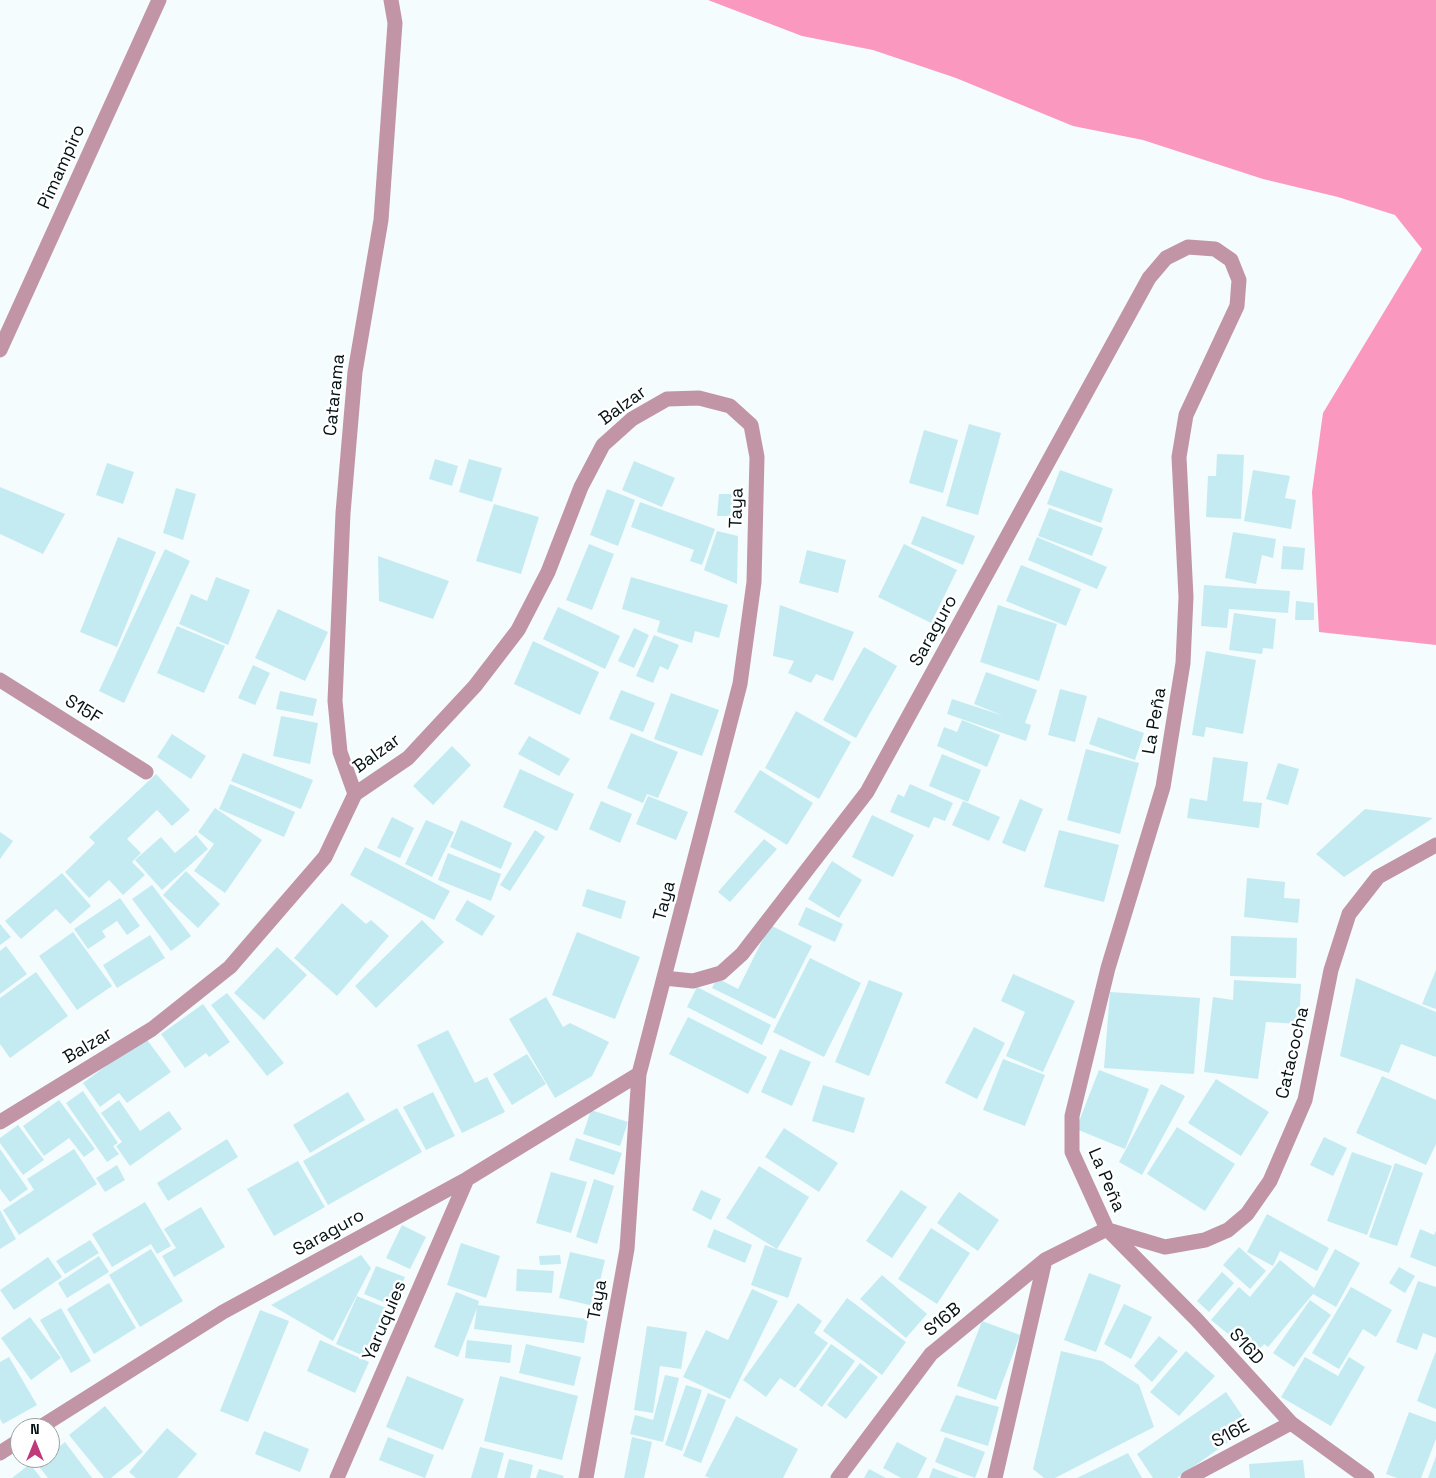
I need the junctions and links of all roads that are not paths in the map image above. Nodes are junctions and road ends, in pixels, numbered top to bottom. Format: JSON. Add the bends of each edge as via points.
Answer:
{"nodes":[{"id":1,"x":159,"y":0,"type":"edge"},
{"id":2,"x":392,"y":0,"type":"edge"},
{"id":3,"x":1188,"y":247,"type":"joint"},
{"id":4,"x":0,"y":350,"type":"edge"},
{"id":5,"x":667,"y":399,"type":"joint"},
{"id":6,"x":0,"y":680,"type":"edge"},
{"id":7,"x":146,"y":772,"type":"dead end"},
{"id":8,"x":355,"y":794,"type":"junction"},
{"id":9,"x":1436,"y":845,"type":"edge"},
{"id":10,"x":664,"y":978,"type":"junction"},
{"id":11,"x":639,"y":1074,"type":"junction"},
{"id":12,"x":0,"y":1122,"type":"edge"},
{"id":13,"x":467,"y":1179,"type":"junction"},
{"id":14,"x":1107,"y":1229,"type":"junction"},
{"id":15,"x":1045,"y":1260,"type":"junction"},
{"id":16,"x":55,"y":1418,"type":"edge"},
{"id":17,"x":1291,"y":1423,"type":"junction"},
{"id":18,"x":337,"y":1478,"type":"edge"},
{"id":19,"x":586,"y":1478,"type":"edge"},
{"id":20,"x":838,"y":1478,"type":"edge"},
{"id":21,"x":995,"y":1478,"type":"edge"},
{"id":22,"x":1188,"y":1478,"type":"edge"},
{"id":23,"x":1367,"y":1478,"type":"edge"}],
"edges":[{"from":1,"to":4,"type":"street","name":"Pimampiro"},
{"from":2,"to":8,"type":"street","name":"Catarama","via":[[395,23],[381,220],[355,372],[343,513],[335,691],[340,752]]},
{"from":3,"to":10,"type":"street","name":"Saraguro","via":[[1166,258],[1149,278],[867,792],[742,954],[721,973],[693,981]]},
{"from":3,"to":14,"type":"street","name":"La Peña","via":[[1215,249],[1231,260],[1238,280],[1237,306],[1186,415],[1179,458],[1186,597],[1184,663],[1163,787],[1108,968],[1072,1116],[1072,1152]]},
{"from":5,"to":8,"type":"street","name":"Balzar","via":[[632,419],[603,445],[581,487],[548,572],[518,630],[475,686],[408,758]]},
{"from":5,"to":10,"type":"street","name":"Taya","via":[[699,398],[730,406],[751,425],[757,458],[754,582],[740,684]]},
{"from":6,"to":7,"type":"street","name":"S15F"},
{"from":8,"to":12,"type":"street","name":"Balzar","via":[[325,857],[230,968],[152,1029]]},
{"from":9,"to":14,"type":"street","name":"Catacocha","via":[[1378,876],[1349,914],[1331,970],[1305,1100],[1270,1181],[1247,1214],[1228,1230],[1205,1240],[1165,1247]]},
{"from":10,"to":11,"type":"street","name":"Taya"},
{"from":11,"to":13,"type":"street","name":"Saraguro"},
{"from":11,"to":19,"type":"street","name":"Taya","via":[[627,1249]]},
{"from":13,"to":16,"type":"street","name":"Saraguro","via":[[223,1312]]},
{"from":13,"to":18,"type":"street","name":"Yaruquies"},
{"from":14,"to":15,"type":"street","name":"S16B"},
{"from":14,"to":17,"type":"street","name":"S16D","via":[[1197,1320]]},
{"from":15,"to":20,"type":"street","name":"S16B","via":[[931,1354]]},
{"from":15,"to":21,"type":"street"},
{"from":17,"to":22,"type":"street","name":"S16E"},
{"from":17,"to":23,"type":"street","name":"S16D"}]}
